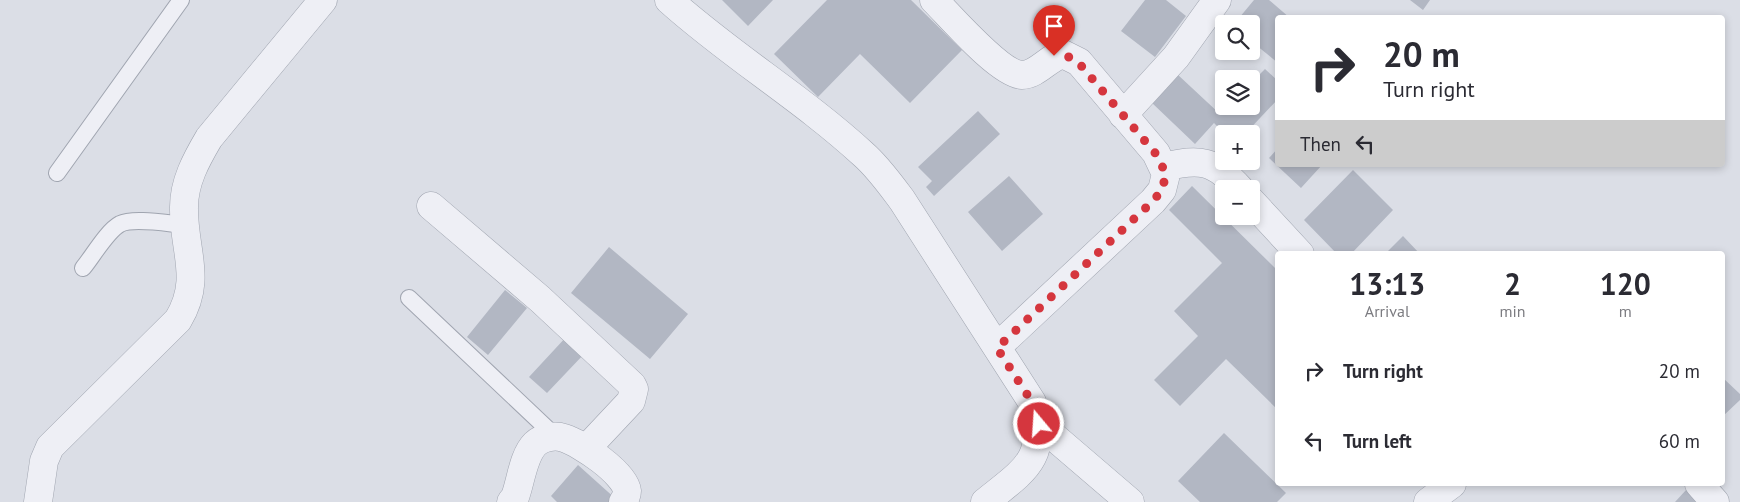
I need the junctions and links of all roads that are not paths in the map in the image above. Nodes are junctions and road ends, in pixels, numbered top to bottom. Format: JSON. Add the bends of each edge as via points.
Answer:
{"nodes":[{"id":1,"x":181,"y":0,"type":"edge"},
{"id":2,"x":323,"y":0,"type":"edge"},
{"id":3,"x":669,"y":0,"type":"edge"},
{"id":4,"x":934,"y":0,"type":"edge"},
{"id":5,"x":1217,"y":0,"type":"edge"},
{"id":6,"x":1123,"y":115,"type":"junction"},
{"id":7,"x":1164,"y":167,"type":"junction"},
{"id":8,"x":56,"y":173,"type":"dead end"},
{"id":9,"x":1232,"y":180,"type":"edge"},
{"id":10,"x":431,"y":206,"type":"dead end"},
{"id":11,"x":1260,"y":211,"type":"edge"},
{"id":12,"x":186,"y":225,"type":"junction"},
{"id":13,"x":1297,"y":251,"type":"edge"},
{"id":14,"x":83,"y":268,"type":"dead end"},
{"id":15,"x":409,"y":298,"type":"dead end"},
{"id":16,"x":997,"y":348,"type":"junction"},
{"id":17,"x":1039,"y":424,"type":"junction"},
{"id":18,"x":555,"y":436,"type":"junction"},
{"id":19,"x":586,"y":449,"type":"junction"},
{"id":20,"x":1449,"y":486,"type":"edge"},
{"id":21,"x":1701,"y":486,"type":"edge"},
{"id":22,"x":38,"y":502,"type":"edge"},
{"id":23,"x":511,"y":502,"type":"edge"},
{"id":24,"x":623,"y":502,"type":"edge"},
{"id":25,"x":985,"y":502,"type":"edge"},
{"id":26,"x":1130,"y":502,"type":"edge"},
{"id":27,"x":1428,"y":502,"type":"edge"},
{"id":28,"x":1715,"y":502,"type":"edge"}],
"edges":[{"from":1,"to":8,"type":"lane"},
{"from":2,"to":12,"type":"street","via":[[208,138],[194,163],[187,186]]},
{"from":3,"to":16,"type":"street","via":[[864,154],[902,200]]},
{"from":4,"to":6,"type":"street","via":[[996,62],[1010,71],[1023,75],[1054,56],[1071,56]]},
{"from":5,"to":6,"type":"street","via":[[1176,57]]},
{"from":6,"to":7,"type":"street"},
{"from":7,"to":9,"type":"street","via":[[1186,161],[1211,165]]},
{"from":7,"to":16,"type":"street","via":[[1166,174],[1162,190],[1153,201]]},
{"from":10,"to":19,"type":"street","via":[[540,299],[632,385],[631,401]]},
{"from":11,"to":13,"type":"street"},
{"from":12,"to":14,"type":"lane","via":[[130,221],[120,224]]},
{"from":12,"to":22,"type":"street","via":[[191,287],[188,305],[178,320],[50,447],[44,461]]},
{"from":15,"to":18,"type":"lane"},
{"from":16,"to":17,"type":"street","via":[[1032,402]]},
{"from":17,"to":25,"type":"street","via":[[1037,448],[1022,473]]},
{"from":17,"to":26,"type":"street"},
{"from":18,"to":19,"type":"street"},
{"from":18,"to":23,"type":"street","via":[[536,442],[530,450]]},
{"from":19,"to":24,"type":"street","via":[[625,484],[627,492]]},
{"from":20,"to":27,"type":"street"},
{"from":21,"to":28,"type":"street"}]}
